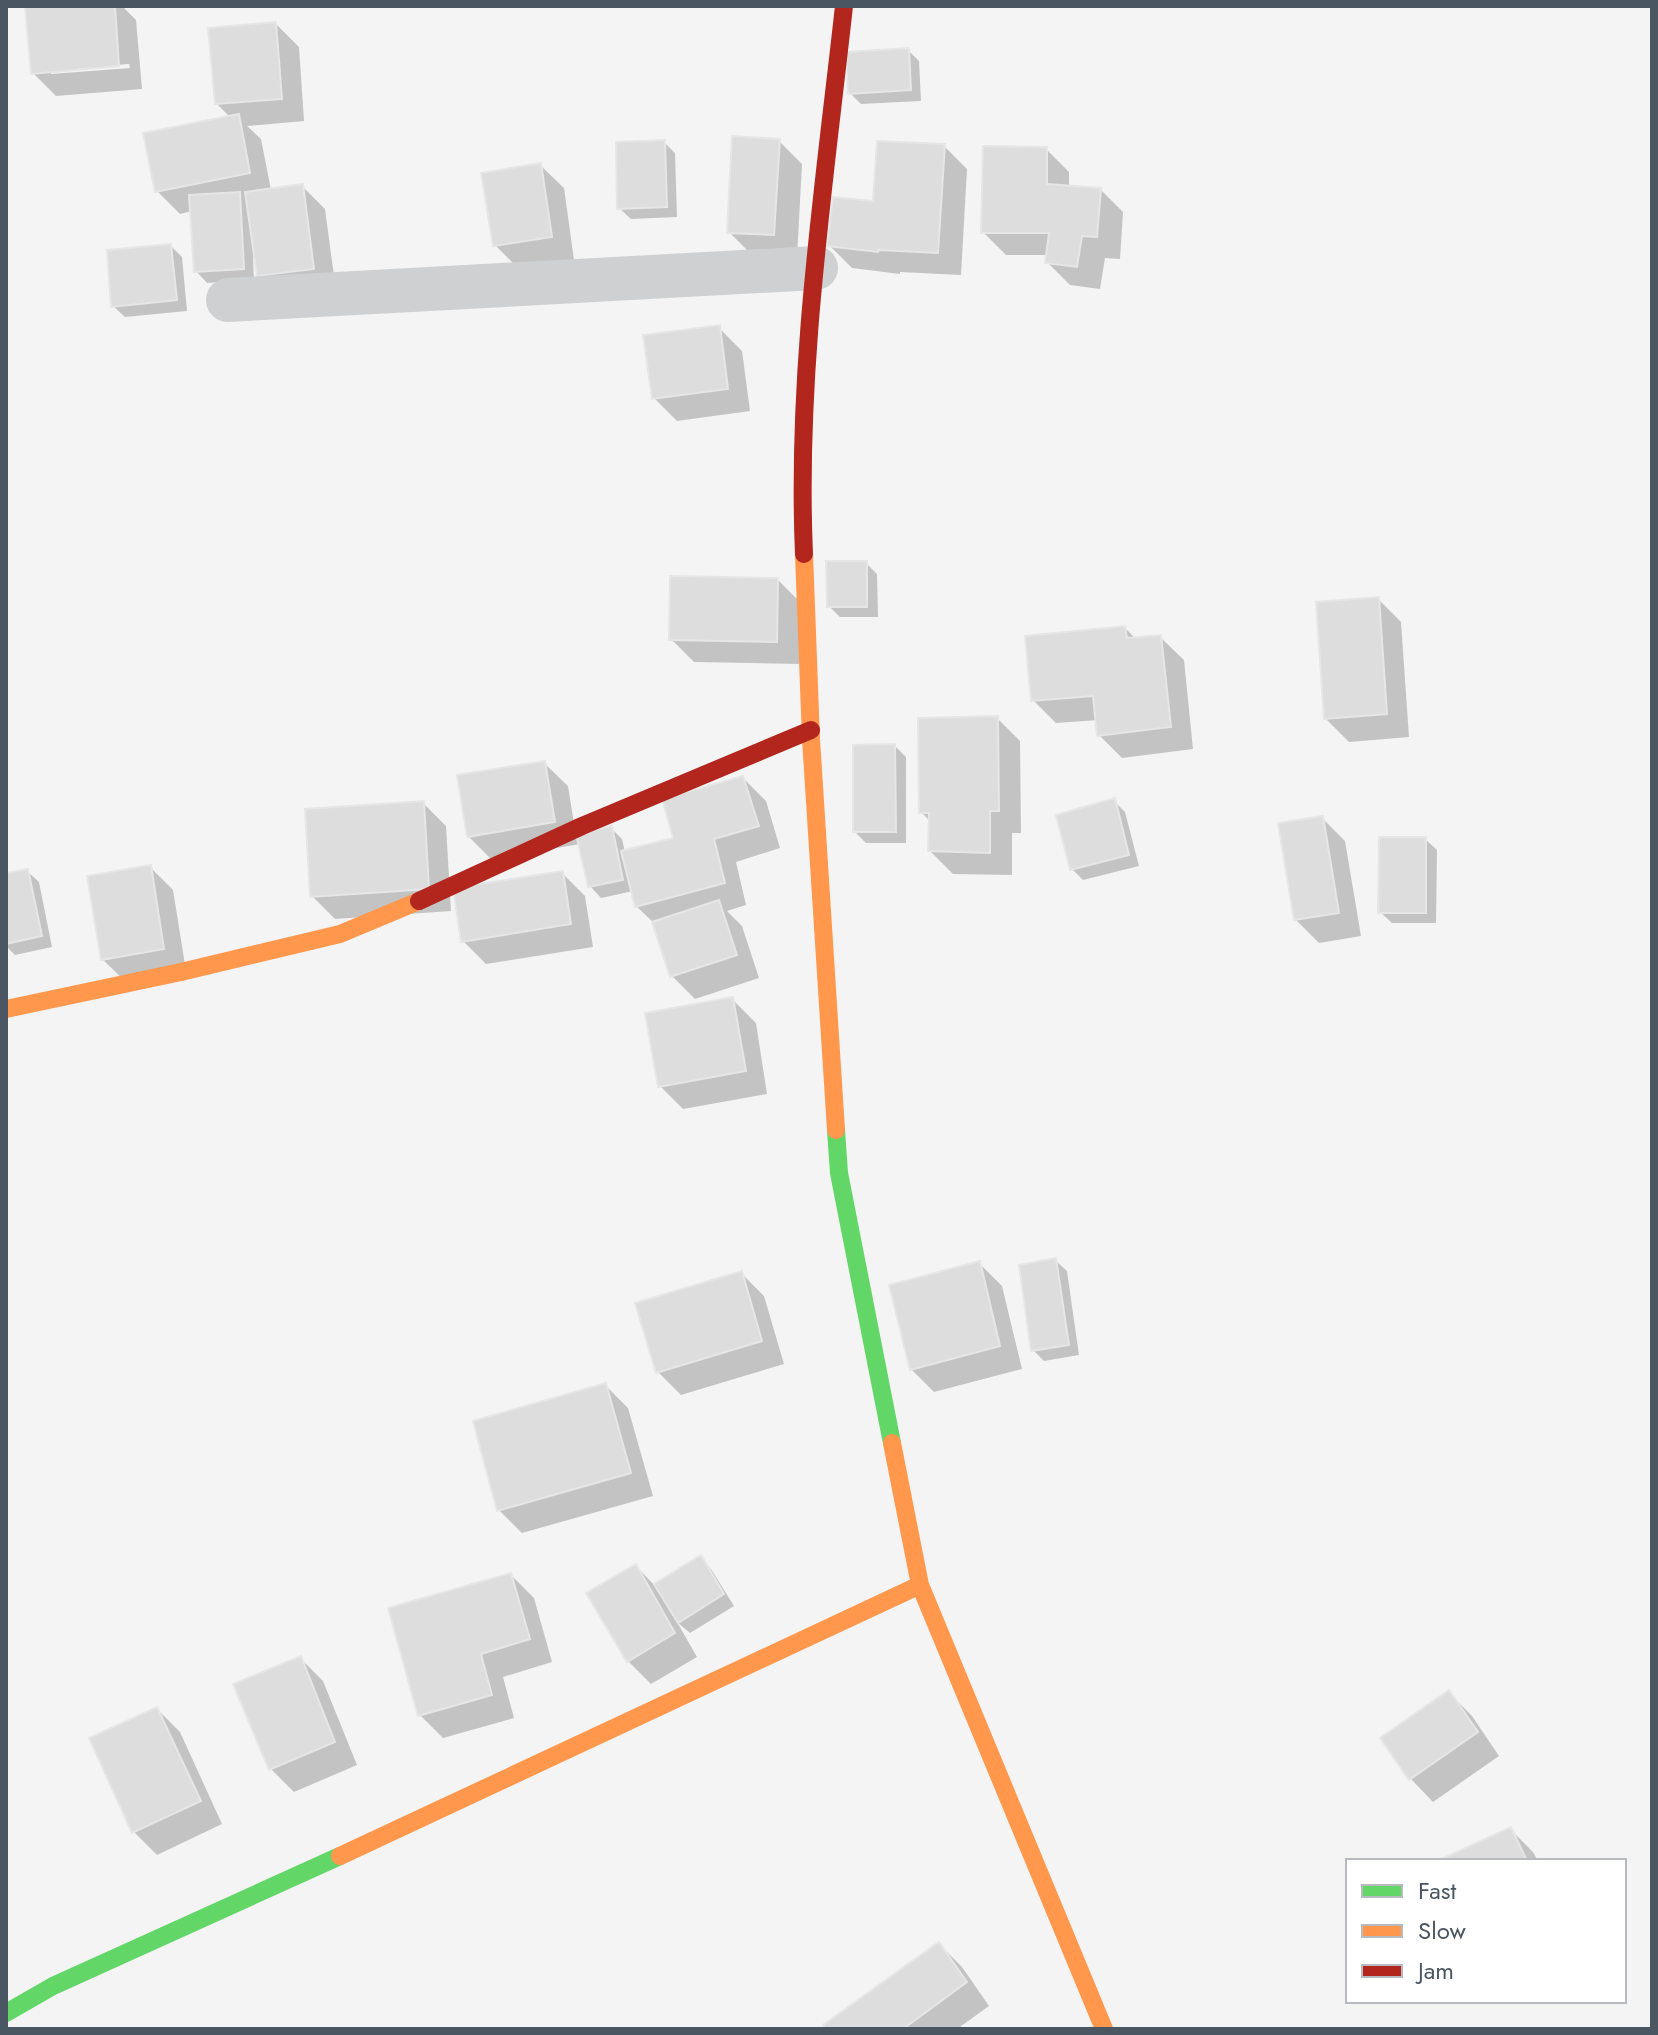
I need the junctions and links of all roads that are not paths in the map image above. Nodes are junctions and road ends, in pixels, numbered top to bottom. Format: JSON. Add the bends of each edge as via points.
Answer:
{"nodes":[{"id":1,"x":844,"y":6,"type":"edge"},
{"id":2,"x":816,"y":268,"type":"junction"},
{"id":3,"x":228,"y":300,"type":"dead end"},
{"id":4,"x":811,"y":730,"type":"junction"},
{"id":5,"x":6,"y":1009,"type":"edge"},
{"id":6,"x":920,"y":1585,"type":"junction"},
{"id":7,"x":6,"y":2013,"type":"edge"},
{"id":8,"x":1104,"y":2029,"type":"edge"}],
"edges":[{"from":1,"to":2,"type":"street"},
{"from":2,"to":3,"type":"street"},
{"from":2,"to":4,"type":"street","via":[[802,514]]},
{"from":4,"to":5,"type":"street","via":[[340,934]]},
{"from":4,"to":6,"type":"street","via":[[839,1173]]},
{"from":6,"to":7,"type":"street","via":[[53,1986]]},
{"from":6,"to":8,"type":"street"}]}
